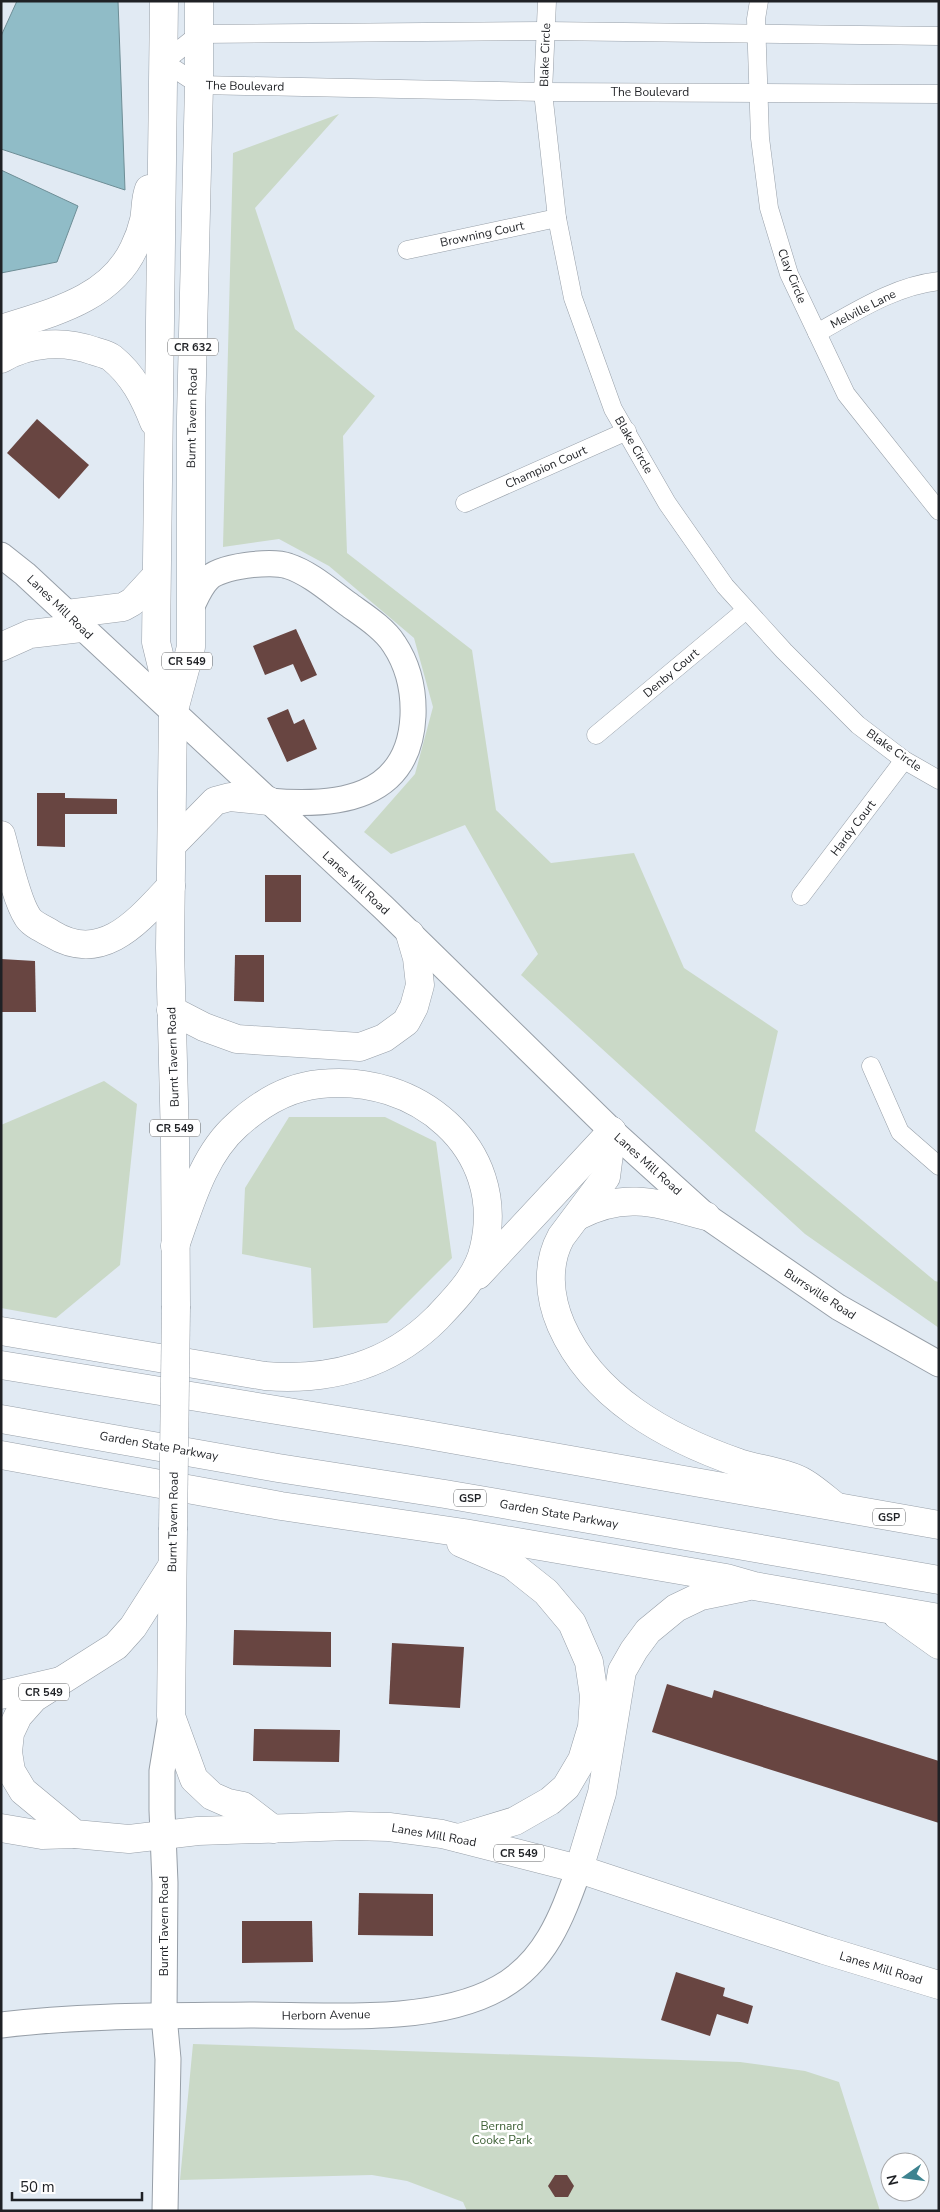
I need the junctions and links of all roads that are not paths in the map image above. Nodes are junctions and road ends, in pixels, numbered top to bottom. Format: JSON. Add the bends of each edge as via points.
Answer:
{"nodes":[{"id":1,"x":164,"y":1,"type":"edge"},
{"id":2,"x":199,"y":1,"type":"edge"},
{"id":3,"x":547,"y":1,"type":"edge"},
{"id":4,"x":759,"y":1,"type":"edge"},
{"id":5,"x":545,"y":31,"type":"junction"},
{"id":6,"x":757,"y":33,"type":"junction"},
{"id":7,"x":199,"y":34,"type":"junction"},
{"id":8,"x":939,"y":36,"type":"edge"},
{"id":9,"x":164,"y":62,"type":"junction"},
{"id":10,"x":199,"y":85,"type":"junction"},
{"id":11,"x":543,"y":92,"type":"junction"},
{"id":12,"x":758,"y":92,"type":"junction"},
{"id":13,"x":939,"y":94,"type":"edge"},
{"id":14,"x":162,"y":153,"type":"junction"},
{"id":15,"x":556,"y":218,"type":"junction"},
{"id":16,"x":407,"y":250,"type":"dead end"},
{"id":17,"x":939,"y":281,"type":"edge"},
{"id":18,"x":1,"y":329,"type":"edge"},
{"id":19,"x":817,"y":333,"type":"junction"},
{"id":20,"x":1,"y":359,"type":"edge"},
{"id":21,"x":627,"y":431,"type":"junction"},
{"id":22,"x":158,"y":432,"type":"junction"},
{"id":23,"x":464,"y":503,"type":"dead end"},
{"id":24,"x":939,"y":511,"type":"edge"},
{"id":25,"x":1,"y":555,"type":"edge"},
{"id":26,"x":156,"y":576,"type":"junction"},
{"id":27,"x":191,"y":608,"type":"junction"},
{"id":28,"x":746,"y":610,"type":"junction"},
{"id":29,"x":74,"y":621,"type":"junction"},
{"id":30,"x":1,"y":647,"type":"edge"},
{"id":31,"x":173,"y":712,"type":"junction"},
{"id":32,"x":596,"y":735,"type":"dead end"},
{"id":33,"x":904,"y":760,"type":"junction"},
{"id":34,"x":939,"y":780,"type":"edge"},
{"id":35,"x":269,"y":801,"type":"junction"},
{"id":36,"x":1,"y":835,"type":"edge"},
{"id":37,"x":173,"y":844,"type":"junction"},
{"id":38,"x":171,"y":886,"type":"junction"},
{"id":39,"x":802,"y":896,"type":"dead end"},
{"id":40,"x":410,"y":934,"type":"junction"},
{"id":41,"x":171,"y":1010,"type":"junction"},
{"id":42,"x":872,"y":1066,"type":"dead end"},
{"id":43,"x":612,"y":1131,"type":"junction"},
{"id":44,"x":939,"y":1166,"type":"edge"},
{"id":45,"x":578,"y":1216,"type":"junction"},
{"id":46,"x":706,"y":1216,"type":"junction"},
{"id":47,"x":175,"y":1246,"type":"junction"},
{"id":48,"x":461,"y":1293,"type":"junction"},
{"id":49,"x":1,"y":1331,"type":"edge"},
{"id":50,"x":939,"y":1364,"type":"edge"},
{"id":51,"x":1,"y":1365,"type":"edge"},
{"id":52,"x":1,"y":1419,"type":"edge"},
{"id":53,"x":1,"y":1455,"type":"edge"},
{"id":54,"x":1,"y":1460,"type":"edge"},
{"id":55,"x":56,"y":1466,"type":"junction"},
{"id":56,"x":838,"y":1508,"type":"junction"},
{"id":57,"x":939,"y":1525,"type":"edge"},
{"id":58,"x":428,"y":1528,"type":"junction"},
{"id":59,"x":172,"y":1566,"type":"junction"},
{"id":60,"x":939,"y":1580,"type":"edge"},
{"id":61,"x":754,"y":1586,"type":"junction"},
{"id":62,"x":889,"y":1610,"type":"junction"},
{"id":63,"x":939,"y":1618,"type":"edge"},
{"id":64,"x":939,"y":1645,"type":"edge"},
{"id":65,"x":60,"y":1681,"type":"junction"},
{"id":66,"x":1,"y":1695,"type":"edge"},
{"id":67,"x":171,"y":1716,"type":"junction"},
{"id":68,"x":1,"y":1828,"type":"edge"},
{"id":69,"x":273,"y":1829,"type":"junction"},
{"id":70,"x":75,"y":1834,"type":"junction"},
{"id":71,"x":163,"y":1836,"type":"junction"},
{"id":72,"x":459,"y":1838,"type":"junction"},
{"id":73,"x":579,"y":1869,"type":"junction"},
{"id":74,"x":939,"y":1985,"type":"edge"},
{"id":75,"x":164,"y":2016,"type":"junction"},
{"id":76,"x":1,"y":2025,"type":"edge"},
{"id":77,"x":165,"y":2211,"type":"edge"}],
"edges":[{"from":1,"to":9,"type":"main road","name":"Burnt Tavern Road","number":"CR 632"},
{"from":2,"to":7,"type":"main road","name":"Burnt Tavern Road","number":"CR 632"},
{"from":3,"to":5,"type":"street","name":"Blake Circle"},
{"from":4,"to":6,"type":"street","name":"Clay Circle"},
{"from":5,"to":6,"type":"street"},
{"from":5,"to":7,"type":"street"},
{"from":5,"to":11,"type":"street","name":"Blake Circle"},
{"from":6,"to":8,"type":"street"},
{"from":6,"to":12,"type":"street","name":"Clay Circle"},
{"from":7,"to":9,"type":"street"},
{"from":7,"to":10,"type":"main road","name":"Burnt Tavern Road","number":"CR 632"},
{"from":9,"to":10,"type":"street","name":"The Boulevard"},
{"from":9,"to":14,"type":"main road","name":"Burnt Tavern Road","number":"CR 632"},
{"from":10,"to":11,"type":"street","name":"The Boulevard"},
{"from":10,"to":27,"type":"main road","name":"Burnt Tavern Road","number":"CR 632","via":[[191,417]]},
{"from":11,"to":12,"type":"street","name":"The Boulevard"},
{"from":11,"to":15,"type":"street","name":"Blake Circle"},
{"from":12,"to":13,"type":"street","name":"The Boulevard"},
{"from":12,"to":19,"type":"street","name":"Clay Circle","via":[[769,208],[789,274]]},
{"from":14,"to":18,"type":"main road","via":[[147,193],[144,222],[120,272],[95,293],[67,307]]},
{"from":14,"to":22,"type":"main road","name":"Burnt Tavern Road","number":"CR 632"},
{"from":15,"to":16,"type":"street","name":"Browning Court"},
{"from":15,"to":21,"type":"street","name":"Blake Circle","via":[[573,298],[614,408]]},
{"from":17,"to":19,"type":"street","name":"Melville Lane","via":[[877,300]]},
{"from":19,"to":24,"type":"street","name":"Clay Circle","via":[[846,394]]},
{"from":20,"to":22,"type":"main road","via":[[28,348],[54,343],[84,347],[110,356],[144,396]]},
{"from":21,"to":23,"type":"street","name":"Champion Court"},
{"from":21,"to":28,"type":"street","name":"Blake Circle","via":[[668,503],[725,586]]},
{"from":22,"to":26,"type":"main road","name":"Burnt Tavern Road","number":"CR 632"},
{"from":25,"to":29,"type":"main road","name":"Lanes Mill Road"},
{"from":26,"to":29,"type":"main road","via":[[132,602],[123,607]]},
{"from":26,"to":31,"type":"main road","name":"Burnt Tavern Road","number":"CR 632","via":[[156,642]]},
{"from":27,"to":31,"type":"main road","name":"Burnt Tavern Road","number":"CR 549","via":[[191,647]]},
{"from":27,"to":35,"type":"main road","number":"CR 549","via":[[209,577],[238,567],[271,563],[288,566],[312,578],[368,619],[393,642],[404,662],[411,685],[412,729],[405,752],[385,780],[357,795],[329,802]]},
{"from":28,"to":32,"type":"street","name":"Denby Court"},
{"from":28,"to":33,"type":"street","name":"Blake Circle","via":[[858,725]]},
{"from":29,"to":30,"type":"main road","via":[[30,634]]},
{"from":29,"to":31,"type":"main road","name":"Lanes Mill Road"},
{"from":31,"to":35,"type":"main road","name":"Lanes Mill Road"},
{"from":31,"to":37,"type":"main road","name":"Burnt Tavern Road","number":"CR 549"},
{"from":33,"to":34,"type":"street","name":"Blake Circle"},
{"from":33,"to":39,"type":"street","name":"Hardy Court"},
{"from":35,"to":37,"type":"main road","via":[[230,797],[215,801]]},
{"from":35,"to":40,"type":"main road","name":"Lanes Mill Road"},
{"from":36,"to":38,"type":"main road","via":[[27,917],[58,937],[76,944],[100,942],[117,936],[137,923]]},
{"from":37,"to":38,"type":"main road","name":"Burnt Tavern Road","number":"CR 549"},
{"from":38,"to":41,"type":"main road","name":"Burnt Tavern Road","number":"CR 549"},
{"from":40,"to":41,"type":"main road","via":[[420,985],[414,1007],[406,1022],[384,1038],[360,1047],[238,1039]]},
{"from":40,"to":43,"type":"main road","name":"Lanes Mill Road"},
{"from":41,"to":47,"type":"main road","name":"Burnt Tavern Road","number":"CR 549"},
{"from":42,"to":44,"type":"street","via":[[900,1132]]},
{"from":43,"to":45,"type":"main road","via":[[606,1177]]},
{"from":43,"to":46,"type":"main road","name":"Lanes Mill Road"},
{"from":43,"to":48,"type":"main road"},
{"from":45,"to":46,"type":"main road","via":[[595,1207],[632,1200]]},
{"from":45,"to":56,"type":"main road","via":[[556,1246],[550,1274],[556,1314],[591,1373],[636,1414],[682,1440],[739,1463],[804,1482]]},
{"from":46,"to":50,"type":"main road","name":"Burrsville Road","via":[[838,1307]]},
{"from":47,"to":48,"type":"main road","via":[[210,1158],[236,1126],[269,1100],[294,1090],[319,1084],[362,1084],[388,1089],[415,1100],[443,1119],[464,1141],[476,1164],[484,1186],[488,1218],[478,1266]]},
{"from":47,"to":59,"type":"main road","name":"Burnt Tavern Road","number":"CR 549","bridge":true},
{"from":48,"to":49,"type":"main road","via":[[403,1346],[365,1365],[295,1378],[265,1376]]},
{"from":51,"to":56,"type":"main road","number":"GSP","via":[[421,1434]]},
{"from":52,"to":60,"type":"main road","name":"Garden State Parkway","number":"GSP"},
{"from":53,"to":55,"type":"main road"},
{"from":54,"to":55,"type":"main road"},
{"from":55,"to":58,"type":"main road"},
{"from":56,"to":57,"type":"main road","number":"GSP"},
{"from":58,"to":61,"type":"main road","via":[[726,1578]]},
{"from":58,"to":72,"type":"main road","via":[[512,1565],[546,1592],[572,1623],[589,1662],[594,1696],[592,1727],[582,1760],[566,1787],[550,1801],[516,1821]]},
{"from":59,"to":65,"type":"main road","number":"CR 549","via":[[133,1627],[116,1646]]},
{"from":59,"to":67,"type":"main road","name":"Burnt Tavern Road","number":"CR 549"},
{"from":61,"to":62,"type":"main road"},
{"from":61,"to":73,"type":"main road","via":[[701,1596],[676,1608],[648,1631],[634,1650],[622,1670],[602,1793]]},
{"from":62,"to":63,"type":"main road"},
{"from":62,"to":64,"type":"main road"},
{"from":65,"to":66,"type":"main road"},
{"from":65,"to":70,"type":"main road","number":"CR 549","via":[[34,1698],[18,1716],[10,1733],[8,1752],[11,1771],[23,1791]]},
{"from":67,"to":69,"type":"main road","number":"CR 549","via":[[194,1779],[212,1796],[228,1804],[243,1806]]},
{"from":67,"to":71,"type":"main road","name":"Burnt Tavern Road","via":[[162,1771]]},
{"from":68,"to":70,"type":"main road","via":[[42,1835]]},
{"from":69,"to":71,"type":"main road","name":"Lanes Mill Road","number":"CR 549","via":[[198,1831]]},
{"from":69,"to":72,"type":"main road","name":"Lanes Mill Road","number":"CR 549","via":[[389,1827]]},
{"from":70,"to":71,"type":"main road","number":"CR 549","via":[[129,1839]]},
{"from":71,"to":75,"type":"main road","name":"Burnt Tavern Road"},
{"from":72,"to":73,"type":"main road","name":"Lanes Mill Road","number":"CR 549"},
{"from":73,"to":74,"type":"main road","name":"Lanes Mill Road","number":"CR 549"},
{"from":73,"to":75,"type":"main road","name":"Herborn Avenue","via":[[548,1943],[530,1964],[506,1983],[473,2000],[443,2009],[409,2013]]},
{"from":75,"to":76,"type":"main road","name":"Herborn Avenue"},
{"from":75,"to":77,"type":"main road","name":"Burnt Tavern Road","via":[[168,2059]]}]}
